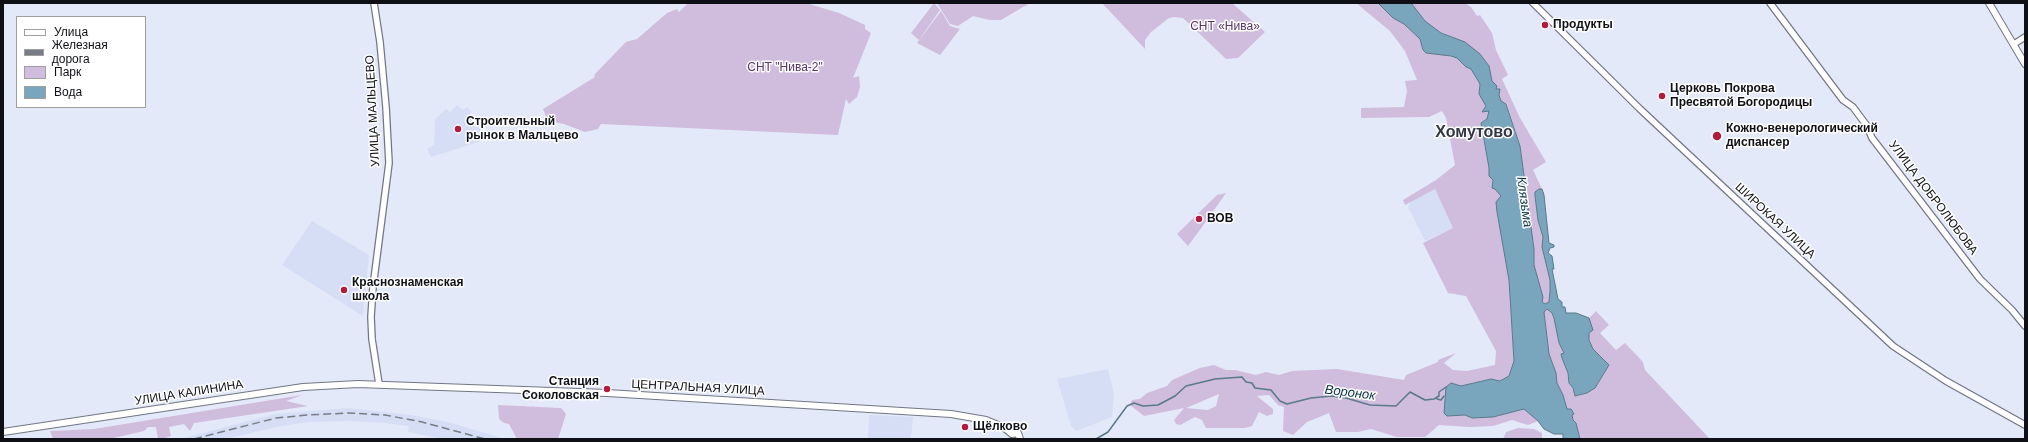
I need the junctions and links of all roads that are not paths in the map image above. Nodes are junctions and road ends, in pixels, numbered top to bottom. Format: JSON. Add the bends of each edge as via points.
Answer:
{"nodes":[{"id":1,"x":374,"y":3,"type":"edge"},
{"id":2,"x":1533,"y":3,"type":"edge"},
{"id":3,"x":1770,"y":3,"type":"edge"},
{"id":4,"x":1989,"y":3,"type":"edge"},
{"id":5,"x":2025,"y":37,"type":"edge"},
{"id":6,"x":2014,"y":44,"type":"junction"},
{"id":7,"x":2025,"y":64,"type":"edge"},
{"id":8,"x":2025,"y":326,"type":"edge"},
{"id":9,"x":379,"y":384,"type":"junction"},
{"id":10,"x":2025,"y":425,"type":"edge"},
{"id":11,"x":3,"y":432,"type":"edge"},
{"id":12,"x":1011,"y":437,"type":"edge"},
{"id":13,"x":1022,"y":439,"type":"edge"}],
"edges":[{"from":1,"to":9,"type":"street","name":"УЛИЦА МАЛЬЦЕВО","via":[[380,42],[389,163],[371,317]]},
{"from":2,"to":10,"type":"street","name":"ШИРОКАЯ УЛИЦА","via":[[1640,109],[1893,346],[1946,381]]},
{"from":3,"to":8,"type":"street","name":"УЛИЦА ДОБРОЛЮБОВА","via":[[1843,100],[1853,107],[1867,126],[1872,138],[1980,279]]},
{"from":4,"to":6,"type":"main road"},
{"from":5,"to":6,"type":"street"},
{"from":6,"to":7,"type":"main road"},
{"from":9,"to":11,"type":"main road","name":"УЛИЦА КАЛИНИНА","via":[[303,387]]},
{"from":9,"to":12,"type":"main road","name":"ЦЕНТРАЛЬНАЯ УЛИЦА","via":[[612,394],[962,415],[1003,427]]},
{"from":12,"to":13,"type":"main road","name":"ЦЕНТРАЛЬНАЯ УЛИЦА","via":[[1017,433]]}]}
